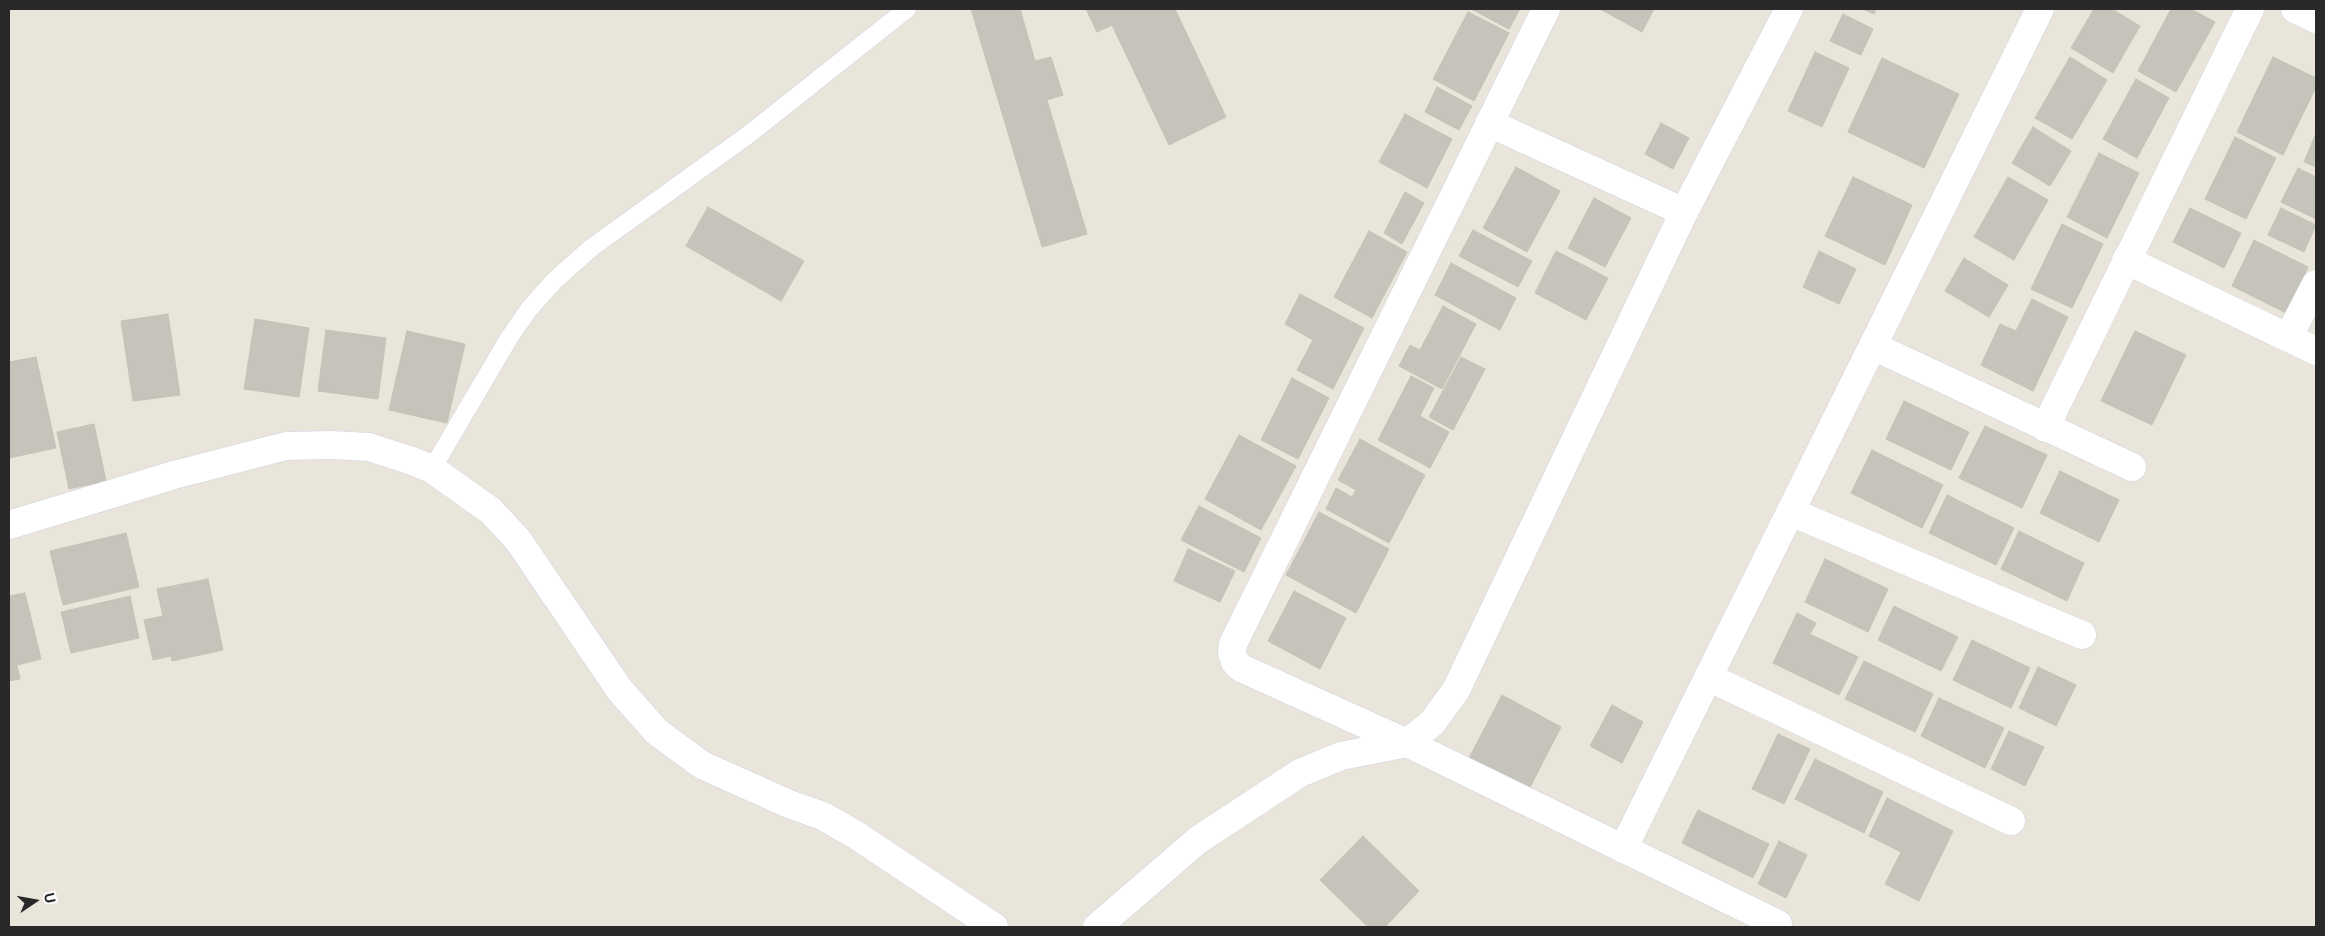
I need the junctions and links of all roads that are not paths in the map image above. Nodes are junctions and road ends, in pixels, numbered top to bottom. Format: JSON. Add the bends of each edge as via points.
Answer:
{"nodes":[{"id":1,"x":906,"y":9,"type":"edge"},
{"id":2,"x":1546,"y":9,"type":"edge"},
{"id":3,"x":1789,"y":9,"type":"edge"},
{"id":4,"x":2040,"y":9,"type":"edge"},
{"id":5,"x":2250,"y":9,"type":"edge"},
{"id":6,"x":2295,"y":9,"type":"edge"},
{"id":7,"x":2316,"y":19,"type":"edge"},
{"id":8,"x":1490,"y":123,"type":"junction"},
{"id":9,"x":1684,"y":212,"type":"junction"},
{"id":10,"x":2126,"y":260,"type":"junction"},
{"id":11,"x":2316,"y":284,"type":"edge"},
{"id":12,"x":2288,"y":338,"type":"junction"},
{"id":13,"x":1873,"y":346,"type":"junction"},
{"id":14,"x":2316,"y":351,"type":"edge"},
{"id":15,"x":2045,"y":428,"type":"junction"},
{"id":16,"x":2132,"y":467,"type":"dead end"},
{"id":17,"x":432,"y":469,"type":"junction"},
{"id":18,"x":1791,"y":512,"type":"junction"},
{"id":19,"x":9,"y":525,"type":"edge"},
{"id":20,"x":2082,"y":635,"type":"dead end"},
{"id":21,"x":1708,"y":677,"type":"junction"},
{"id":22,"x":1407,"y":743,"type":"junction"},
{"id":23,"x":2011,"y":821,"type":"dead end"},
{"id":24,"x":1623,"y":849,"type":"junction"},
{"id":25,"x":1778,"y":924,"type":"dead end"},
{"id":26,"x":994,"y":927,"type":"edge"},
{"id":27,"x":1097,"y":927,"type":"edge"}],
"edges":[{"from":1,"to":17,"type":"lane","via":[[748,136],[591,248],[555,280],[509,338]]},
{"from":2,"to":8,"type":"street"},
{"from":3,"to":9,"type":"street"},
{"from":4,"to":13,"type":"street"},
{"from":5,"to":10,"type":"street"},
{"from":6,"to":7,"type":"street"},
{"from":8,"to":9,"type":"street"},
{"from":8,"to":22,"type":"street","via":[[1233,644],[1232,654],[1241,668]]},
{"from":9,"to":22,"type":"street","via":[[1456,690],[1432,723]]},
{"from":10,"to":12,"type":"street"},
{"from":10,"to":15,"type":"street"},
{"from":11,"to":12,"type":"street"},
{"from":12,"to":14,"type":"street"},
{"from":13,"to":15,"type":"street"},
{"from":13,"to":18,"type":"street"},
{"from":15,"to":16,"type":"street"},
{"from":17,"to":19,"type":"street","via":[[370,447],[286,446],[174,475]]},
{"from":17,"to":26,"type":"street","via":[[491,511],[518,540],[619,688],[657,732],[702,765],[824,816]]},
{"from":18,"to":20,"type":"street"},
{"from":18,"to":21,"type":"street"},
{"from":21,"to":23,"type":"street"},
{"from":21,"to":24,"type":"street"},
{"from":22,"to":24,"type":"street"},
{"from":22,"to":27,"type":"street","via":[[1341,756],[1300,774],[1198,840]]},
{"from":24,"to":25,"type":"street"}]}
